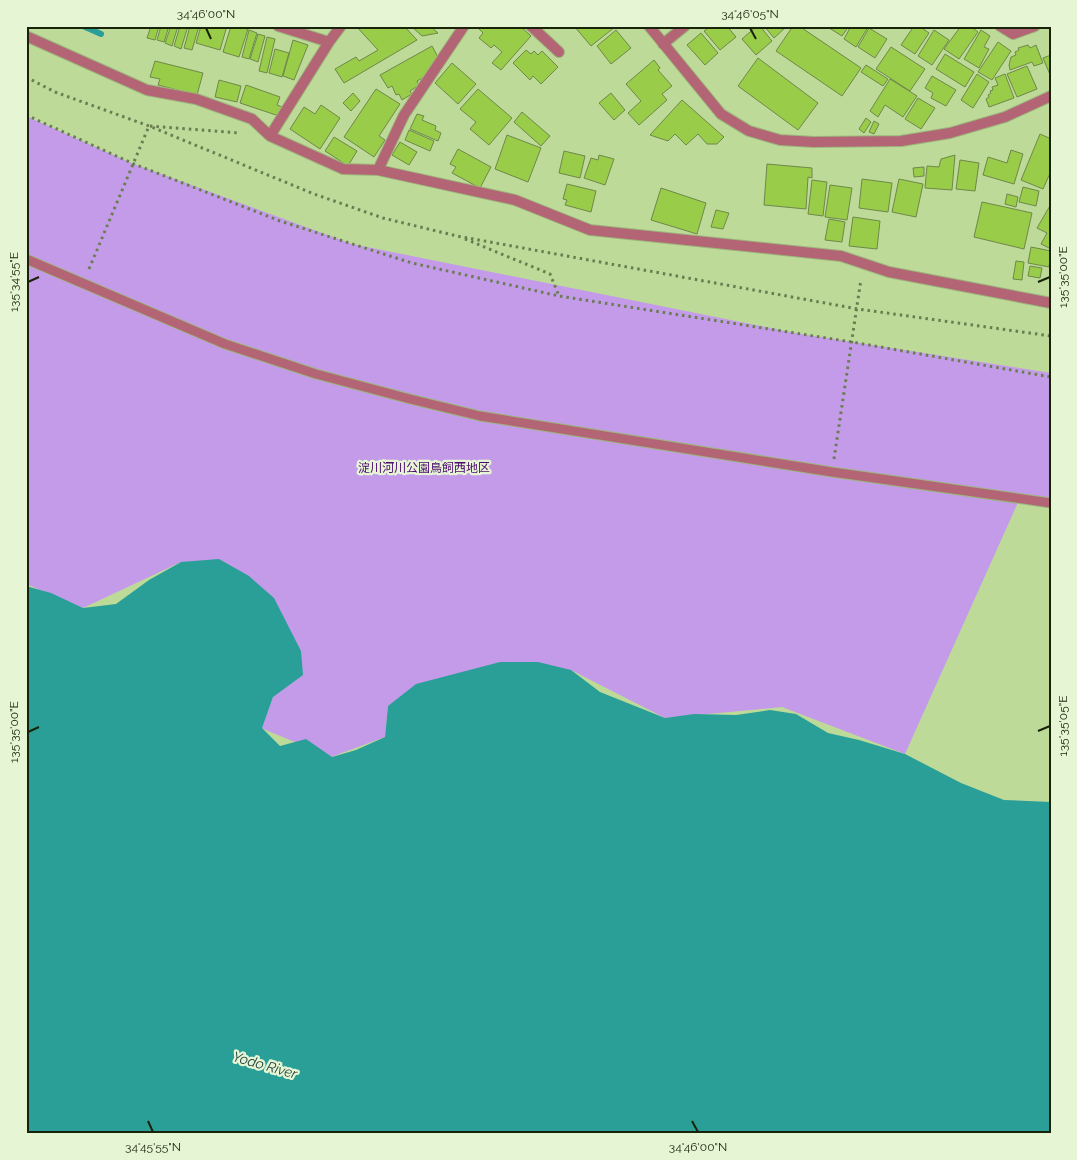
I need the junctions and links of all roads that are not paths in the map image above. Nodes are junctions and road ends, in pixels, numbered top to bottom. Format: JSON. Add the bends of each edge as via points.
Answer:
{"nodes":[{"id":1,"x":278,"y":26,"type":"edge"},
{"id":2,"x":341,"y":26,"type":"edge"},
{"id":3,"x":464,"y":26,"type":"edge"},
{"id":4,"x":531,"y":26,"type":"edge"},
{"id":5,"x":649,"y":26,"type":"edge"},
{"id":6,"x":686,"y":26,"type":"edge"},
{"id":7,"x":1000,"y":26,"type":"edge"},
{"id":8,"x":1035,"y":26,"type":"edge"},
{"id":9,"x":26,"y":36,"type":"edge"},
{"id":10,"x":330,"y":42,"type":"junction"},
{"id":11,"x":663,"y":44,"type":"junction"},
{"id":12,"x":559,"y":52,"type":"dead end"},
{"id":13,"x":1051,"y":96,"type":"edge"},
{"id":14,"x":270,"y":136,"type":"junction"},
{"id":15,"x":378,"y":170,"type":"junction"},
{"id":16,"x":26,"y":259,"type":"edge"},
{"id":17,"x":1051,"y":303,"type":"edge"},
{"id":18,"x":1051,"y":503,"type":"edge"}],
"edges":[{"from":1,"to":10,"type":"street"},
{"from":2,"to":10,"type":"street"},
{"from":3,"to":15,"type":"street","via":[[404,115]]},
{"from":4,"to":12,"type":"street"},
{"from":5,"to":11,"type":"street"},
{"from":6,"to":11,"type":"street"},
{"from":7,"to":8,"type":"street","via":[[1013,34]]},
{"from":9,"to":14,"type":"street","via":[[148,90],[196,99],[252,119]]},
{"from":10,"to":14,"type":"street"},
{"from":11,"to":13,"type":"street","via":[[721,114],[749,131],[780,140],[902,141],[950,133],[1005,117]]},
{"from":14,"to":15,"type":"street","via":[[342,169]]},
{"from":15,"to":17,"type":"street","via":[[515,200],[590,230],[841,256],[889,272]]},
{"from":16,"to":18,"type":"lane","via":[[225,344],[316,374],[480,416]]}]}
